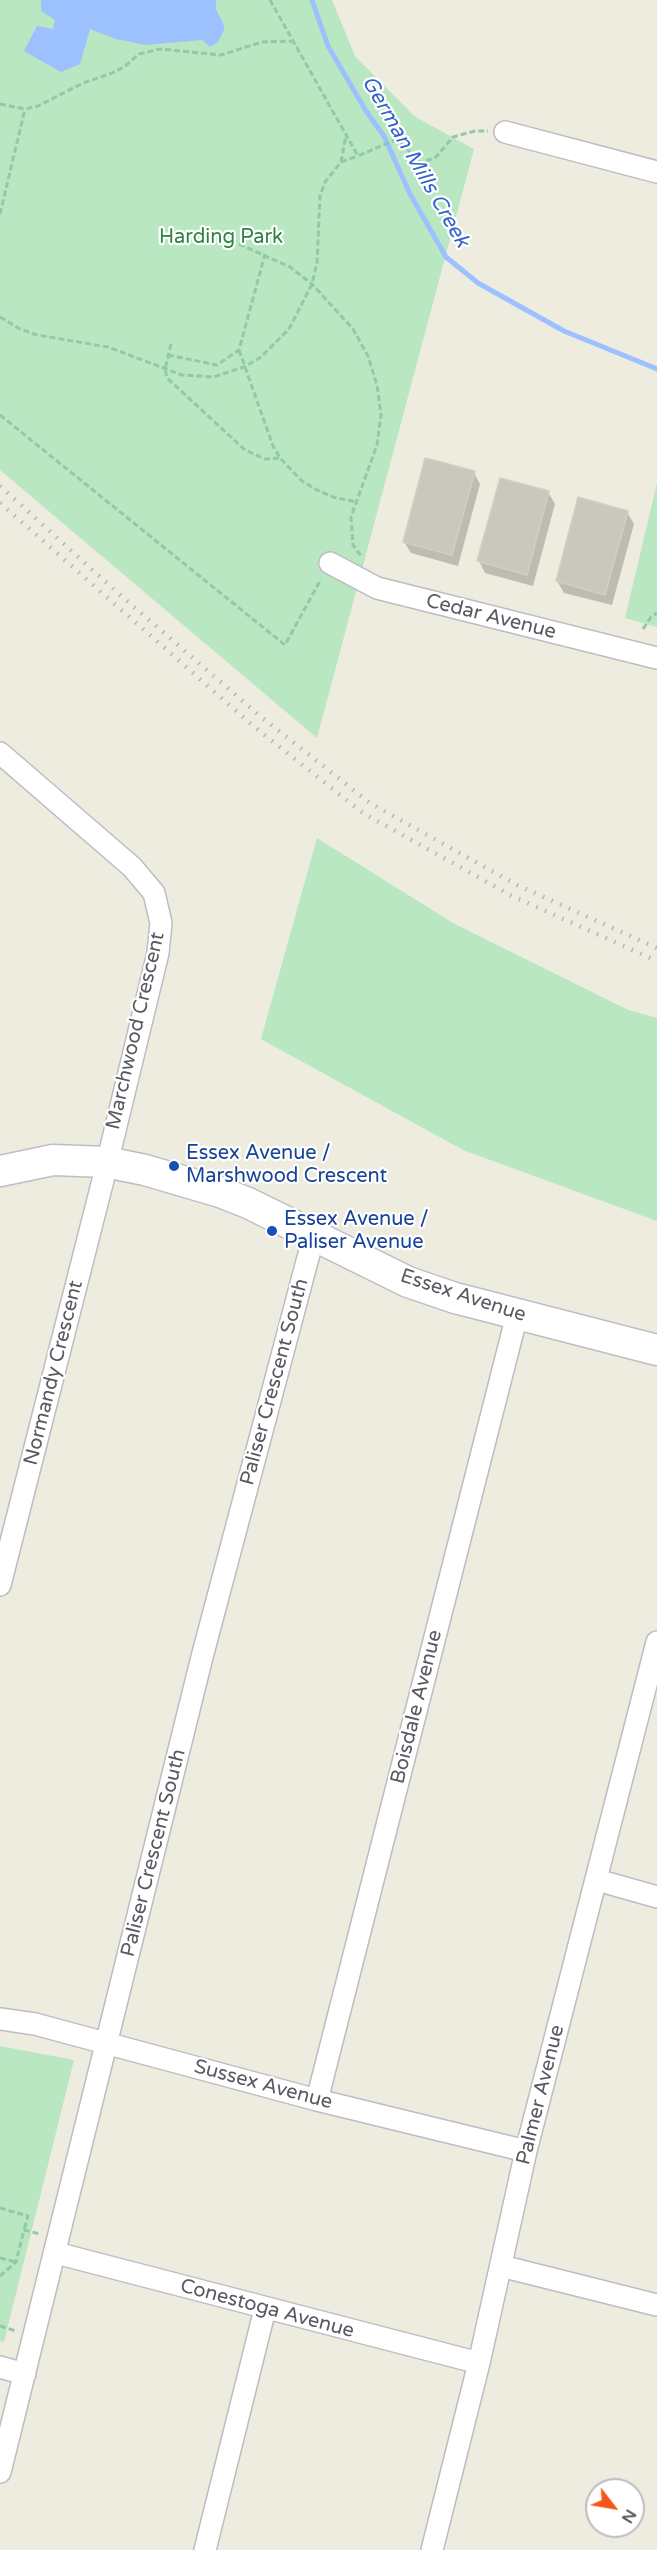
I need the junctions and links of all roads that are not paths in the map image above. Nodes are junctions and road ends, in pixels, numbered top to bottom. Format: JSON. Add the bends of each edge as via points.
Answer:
{"nodes":[{"id":1,"x":505,"y":132,"type":"road end"},
{"id":2,"x":657,"y":172,"type":"edge"},
{"id":3,"x":330,"y":563,"type":"road end"},
{"id":4,"x":657,"y":658,"type":"edge"},
{"id":5,"x":0,"y":753,"type":"edge"},
{"id":6,"x":106,"y":1162,"type":"junction"},
{"id":7,"x":0,"y":1171,"type":"edge"},
{"id":8,"x":314,"y":1235,"type":"junction"},
{"id":9,"x":518,"y":1315,"type":"junction"},
{"id":10,"x":657,"y":1350,"type":"edge"},
{"id":11,"x":0,"y":1585,"type":"edge"},
{"id":12,"x":657,"y":1642,"type":"edge"},
{"id":13,"x":597,"y":1880,"type":"junction"},
{"id":14,"x":657,"y":1897,"type":"edge"},
{"id":15,"x":0,"y":2019,"type":"edge"},
{"id":16,"x":107,"y":2045,"type":"junction"},
{"id":17,"x":317,"y":2100,"type":"junction"},
{"id":18,"x":526,"y":2151,"type":"junction"},
{"id":19,"x":56,"y":2253,"type":"junction"},
{"id":20,"x":501,"y":2266,"type":"junction"},
{"id":21,"x":657,"y":2305,"type":"edge"},
{"id":22,"x":265,"y":2309,"type":"junction"},
{"id":23,"x":479,"y":2363,"type":"junction"},
{"id":24,"x":0,"y":2367,"type":"edge"},
{"id":25,"x":25,"y":2374,"type":"junction"},
{"id":26,"x":0,"y":2472,"type":"edge"},
{"id":27,"x":205,"y":2550,"type":"edge"},
{"id":28,"x":432,"y":2550,"type":"edge"}],
"edges":[{"from":1,"to":2,"type":"street"},
{"from":3,"to":4,"type":"street","name":"Cedar Avenue","via":[[377,588]]},
{"from":5,"to":6,"type":"street","name":"Marchwood Crescent","via":[[132,867],[154,893],[160,923],[158,953]]},
{"from":6,"to":7,"type":"street","name":"Essex Avenue","via":[[53,1160]]},
{"from":6,"to":8,"type":"street","name":"Essex Avenue","via":[[220,1192]]},
{"from":6,"to":11,"type":"street","name":"Normandy Crescent"},
{"from":8,"to":9,"type":"street","name":"Essex Avenue","via":[[408,1282]]},
{"from":8,"to":16,"type":"street","name":"Paliser Crescent South","via":[[202,1656]]},
{"from":9,"to":10,"type":"street","name":"Essex Avenue"},
{"from":9,"to":17,"type":"street","name":"Boisdale Avenue"},
{"from":12,"to":13,"type":"street","name":"Palmer Avenue"},
{"from":13,"to":14,"type":"street"},
{"from":13,"to":18,"type":"street","name":"Palmer Avenue"},
{"from":15,"to":16,"type":"street","name":"Sussex Avenue","via":[[34,2024]]},
{"from":16,"to":17,"type":"street","name":"Sussex Avenue"},
{"from":16,"to":19,"type":"street","name":"Paliser Crescent South"},
{"from":17,"to":18,"type":"street","name":"Sussex Avenue"},
{"from":18,"to":20,"type":"street","name":"Palmer Avenue"},
{"from":19,"to":22,"type":"street","name":"Conestoga Avenue"},
{"from":19,"to":25,"type":"street","name":"Paliser Crescent South"},
{"from":20,"to":21,"type":"street"},
{"from":20,"to":23,"type":"street","name":"Palmer Avenue"},
{"from":22,"to":23,"type":"street","name":"Conestoga Avenue"},
{"from":22,"to":27,"type":"street"},
{"from":23,"to":28,"type":"street","name":"Palmer Avenue"},
{"from":24,"to":25,"type":"street"},
{"from":25,"to":26,"type":"street","name":"Paliser Crescent South"}]}
